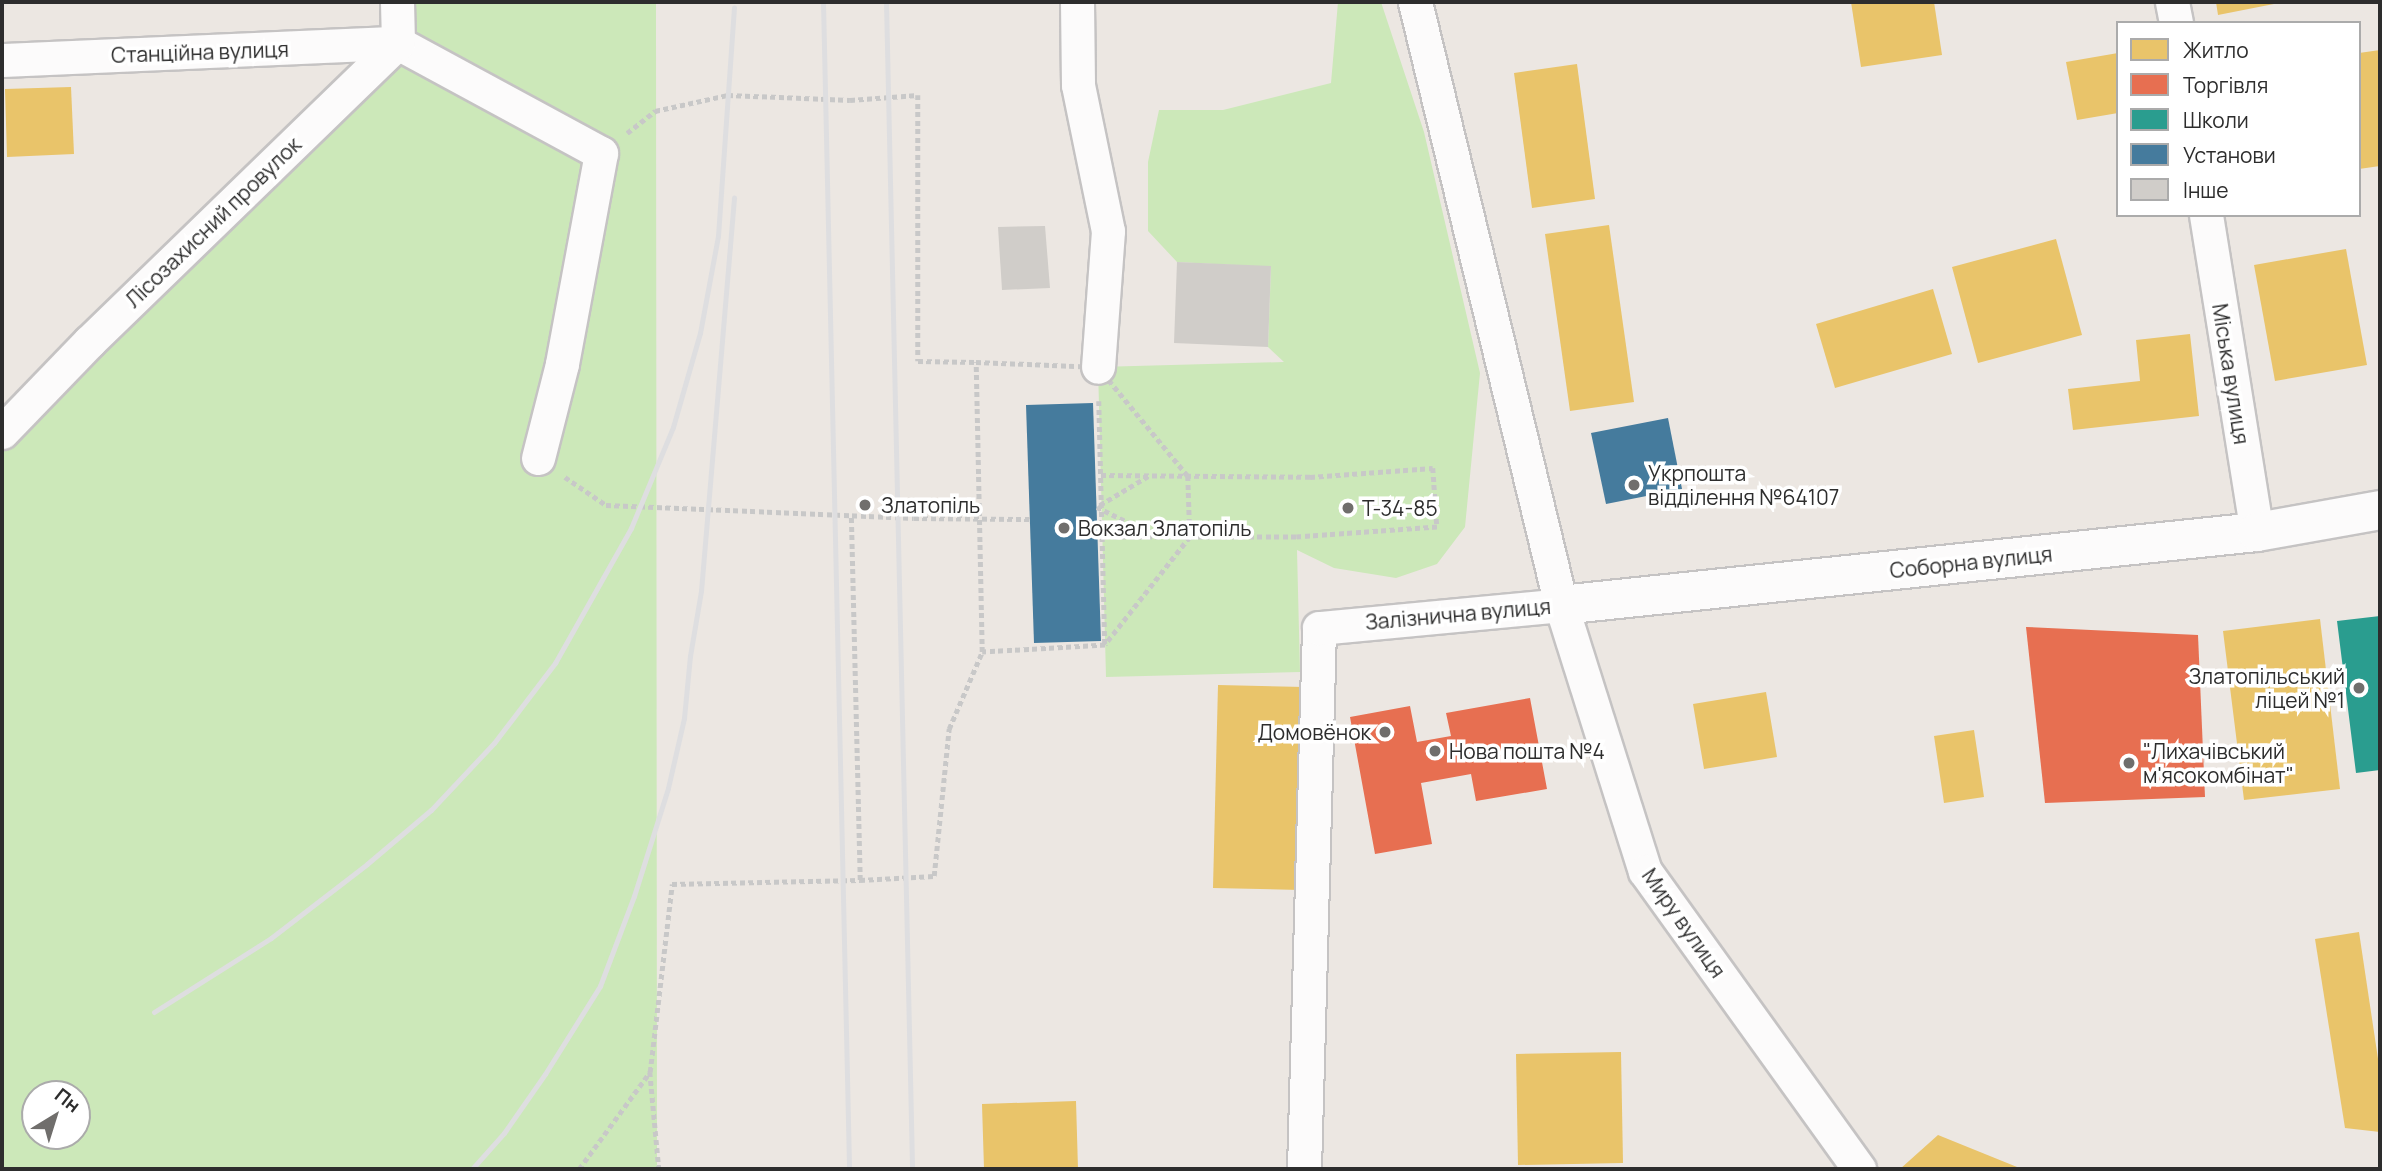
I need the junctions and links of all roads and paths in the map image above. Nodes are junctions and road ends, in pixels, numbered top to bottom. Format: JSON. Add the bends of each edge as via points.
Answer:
{"nodes":[{"id":1,"x":397,"y":2,"type":"edge"},
{"id":2,"x":1077,"y":2,"type":"edge"},
{"id":3,"x":1415,"y":2,"type":"edge"},
{"id":4,"x":2172,"y":2,"type":"edge"},
{"id":5,"x":2176,"y":21,"type":"edge"},
{"id":6,"x":398,"y":43,"type":"junction"},
{"id":7,"x":2,"y":60,"type":"edge"},
{"id":8,"x":601,"y":153,"type":"junction"},
{"id":9,"x":2206,"y":217,"type":"edge"},
{"id":10,"x":976,"y":362,"type":"junction"},
{"id":11,"x":1098,"y":381,"type":"junction"},
{"id":12,"x":2,"y":432,"type":"edge"},
{"id":13,"x":538,"y":458,"type":"joint"},
{"id":14,"x":1101,"y":475,"type":"junction"},
{"id":15,"x":1150,"y":475,"type":"junction"},
{"id":16,"x":1188,"y":476,"type":"junction"},
{"id":17,"x":1102,"y":507,"type":"junction"},
{"id":18,"x":2380,"y":510,"type":"edge"},
{"id":19,"x":851,"y":515,"type":"junction"},
{"id":20,"x":979,"y":518,"type":"junction"},
{"id":21,"x":1030,"y":519,"type":"dead end"},
{"id":22,"x":2257,"y":532,"type":"junction"},
{"id":23,"x":1102,"y":537,"type":"junction"},
{"id":24,"x":1158,"y":537,"type":"junction"},
{"id":25,"x":1190,"y":537,"type":"junction"},
{"id":26,"x":1561,"y":605,"type":"junction"},
{"id":27,"x":1105,"y":645,"type":"junction"},
{"id":28,"x":982,"y":652,"type":"junction"},
{"id":29,"x":860,"y":880,"type":"junction"},
{"id":30,"x":650,"y":1072,"type":"junction"},
{"id":31,"x":579,"y":1169,"type":"edge"},
{"id":32,"x":659,"y":1169,"type":"edge"},
{"id":33,"x":1304,"y":1169,"type":"edge"},
{"id":34,"x":1859,"y":1169,"type":"edge"}],
"edges":[{"from":1,"to":6,"type":"street"},
{"from":2,"to":11,"type":"street","via":[[1078,85],[1108,231]]},
{"from":3,"to":26,"type":"street","name":"Залізнична вулиця"},
{"from":4,"to":5,"type":"street"},
{"from":6,"to":7,"type":"street","name":"Станційна вулиця"},
{"from":6,"to":8,"type":"street"},
{"from":6,"to":12,"type":"street","name":"Лісозахисний провулок"},
{"from":8,"to":10,"type":"path","via":[[655,111],[728,95],[850,100],[918,95],[918,361]]},
{"from":8,"to":13,"type":"street","via":[[562,364]]},
{"from":9,"to":22,"type":"street","name":"Міська вулиця"},
{"from":10,"to":11,"type":"path"},
{"from":10,"to":20,"type":"path"},
{"from":11,"to":14,"type":"path"},
{"from":11,"to":16,"type":"path"},
{"from":13,"to":19,"type":"path","via":[[606,505]]},
{"from":14,"to":15,"type":"path"},
{"from":14,"to":17,"type":"path"},
{"from":15,"to":16,"type":"path"},
{"from":15,"to":17,"type":"path"},
{"from":16,"to":25,"type":"path"},
{"from":16,"to":25,"type":"path","via":[[1310,477],[1433,468],[1437,527],[1296,537]]},
{"from":17,"to":23,"type":"path"},
{"from":17,"to":24,"type":"path"},
{"from":18,"to":22,"type":"street","name":"Соборна вулиця"},
{"from":19,"to":20,"type":"path"},
{"from":19,"to":29,"type":"path"},
{"from":20,"to":21,"type":"path"},
{"from":20,"to":28,"type":"path"},
{"from":22,"to":26,"type":"street","name":"Соборна вулиця"},
{"from":23,"to":24,"type":"path"},
{"from":23,"to":27,"type":"path"},
{"from":24,"to":25,"type":"path"},
{"from":25,"to":27,"type":"path"},
{"from":26,"to":33,"type":"street","name":"Залізнична вулиця","via":[[1319,628]]},
{"from":26,"to":34,"type":"street","name":"Миру вулиця","via":[[1645,871]]},
{"from":27,"to":28,"type":"path"},
{"from":28,"to":29,"type":"path","via":[[949,729],[934,876]]},
{"from":29,"to":30,"type":"path","via":[[672,884]]},
{"from":30,"to":31,"type":"path"},
{"from":30,"to":32,"type":"path"}]}
